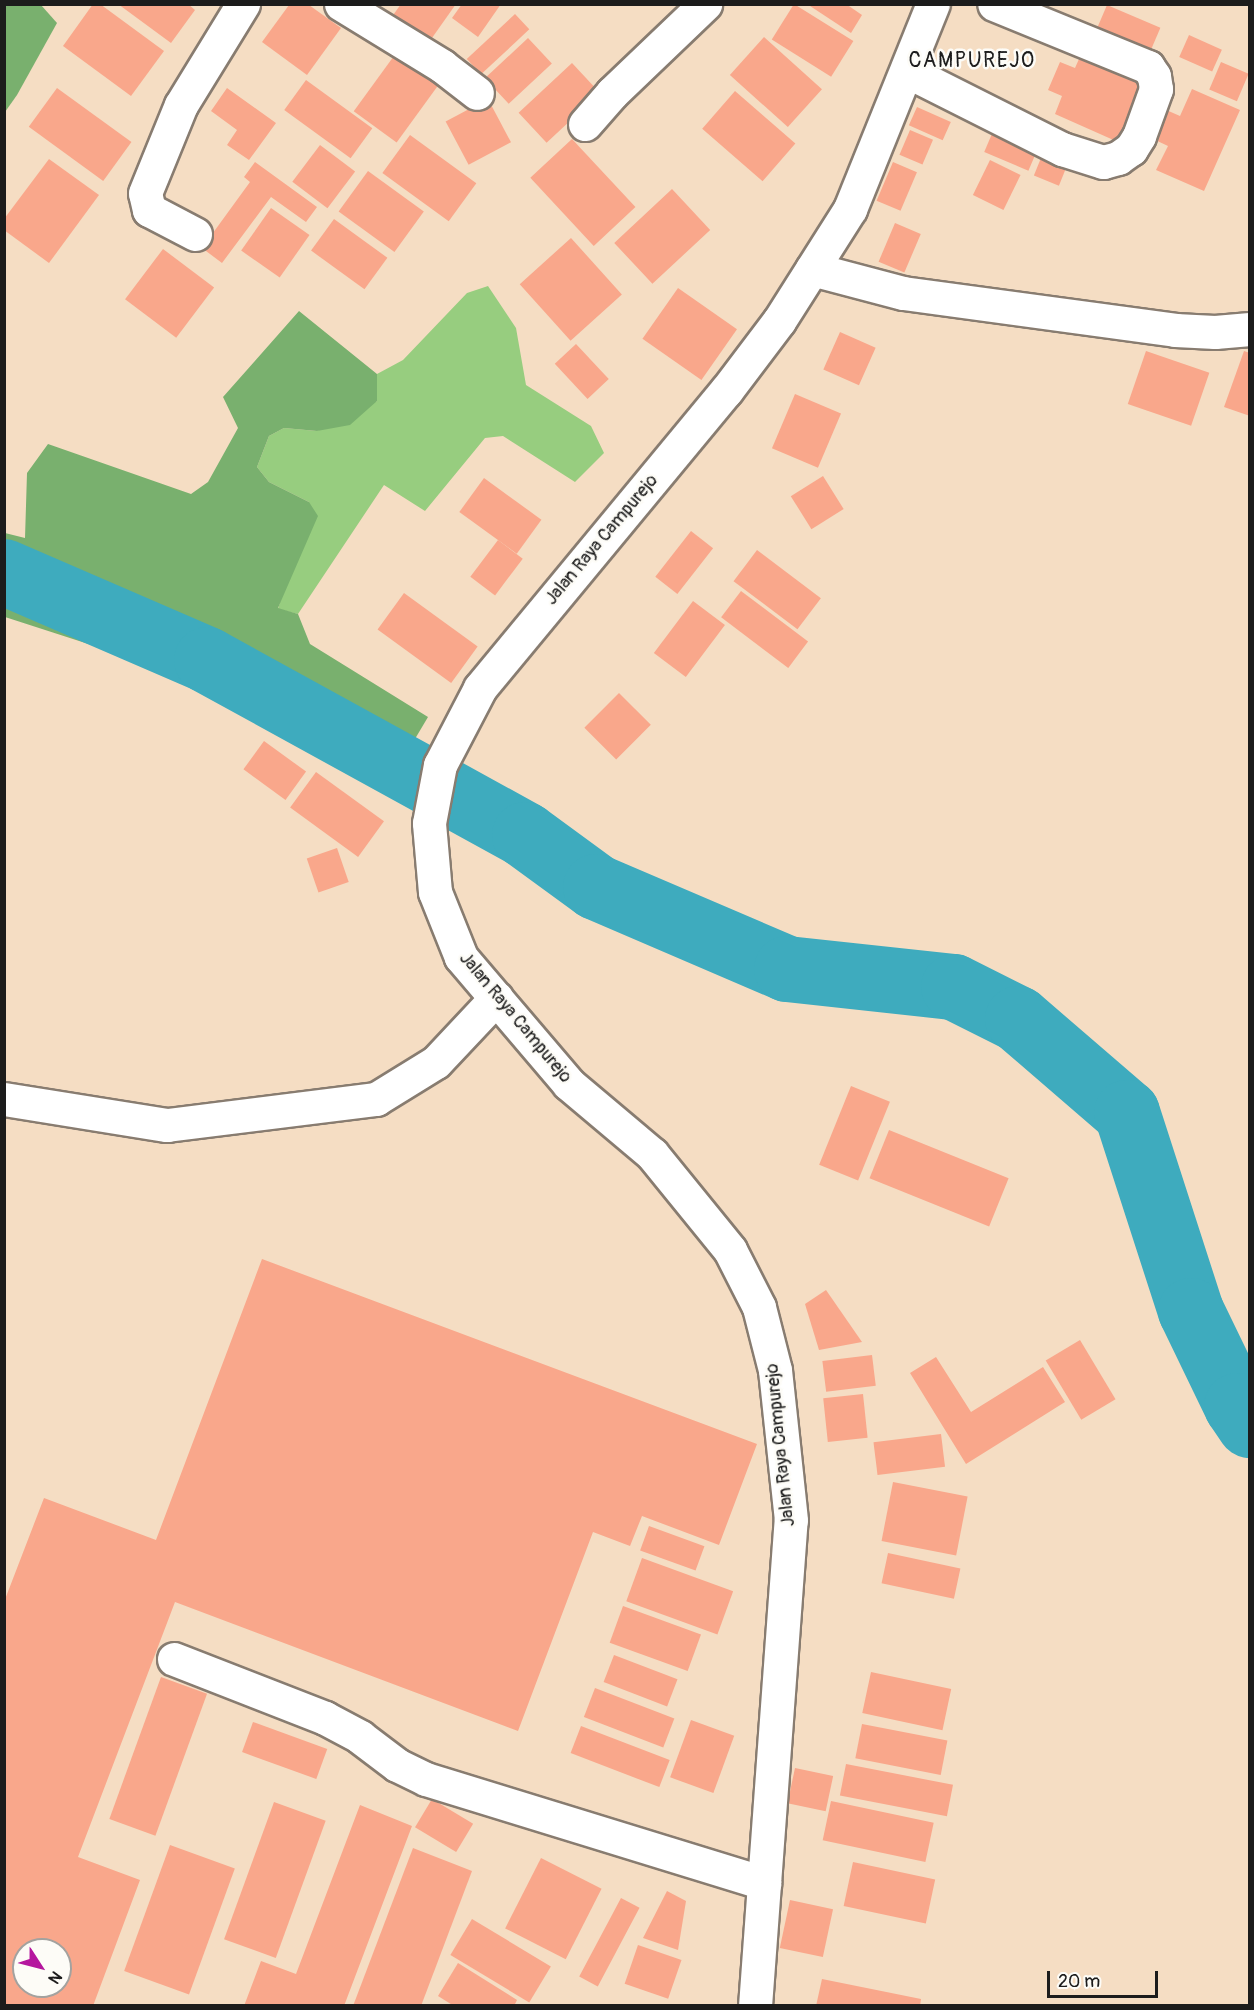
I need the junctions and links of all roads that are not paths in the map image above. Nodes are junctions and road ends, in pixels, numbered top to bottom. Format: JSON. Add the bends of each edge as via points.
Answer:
{"nodes":[{"id":1,"x":243,"y":4,"type":"edge"},
{"id":2,"x":341,"y":4,"type":"edge"},
{"id":3,"x":705,"y":4,"type":"edge"},
{"id":4,"x":933,"y":4,"type":"edge"},
{"id":5,"x":994,"y":4,"type":"edge"},
{"id":6,"x":907,"y":71,"type":"junction"},
{"id":7,"x":477,"y":93,"type":"dead end"},
{"id":8,"x":585,"y":124,"type":"dead end"},
{"id":9,"x":195,"y":234,"type":"dead end"},
{"id":10,"x":812,"y":269,"type":"junction"},
{"id":11,"x":1250,"y":329,"type":"edge"},
{"id":12,"x":496,"y":998,"type":"junction"},
{"id":13,"x":4,"y":1099,"type":"edge"},
{"id":14,"x":174,"y":1659,"type":"dead end"},
{"id":15,"x":764,"y":1883,"type":"junction"},
{"id":16,"x":755,"y":2006,"type":"edge"}],
"edges":[{"from":1,"to":9,"type":"street","via":[[182,105],[145,193],[149,210]]},
{"from":2,"to":7,"type":"street"},
{"from":3,"to":8,"type":"street"},
{"from":4,"to":6,"type":"street","name":"Jalan Raya Campurejo"},
{"from":5,"to":6,"type":"street","via":[[1148,67],[1156,89],[1131,150],[1103,162],[1062,149]]},
{"from":6,"to":10,"type":"street","name":"Jalan Raya Campurejo","via":[[850,209]]},
{"from":10,"to":11,"type":"street","via":[[903,293],[1175,330]]},
{"from":10,"to":12,"type":"street","name":"Jalan Raya Campurejo","via":[[726,391],[480,688],[441,765],[429,823],[435,892],[461,957]]},
{"from":12,"to":13,"type":"street","via":[[436,1062],[376,1099],[167,1125]]},
{"from":12,"to":15,"type":"street","name":"Jalan Raya Campurejo","via":[[569,1084],[652,1154],[730,1250],[759,1307],[775,1370],[791,1520]]},
{"from":14,"to":15,"type":"street","via":[[325,1718],[360,1737],[397,1765],[426,1779]]},
{"from":15,"to":16,"type":"street","name":"Jalan Raya Campurejo"}]}
